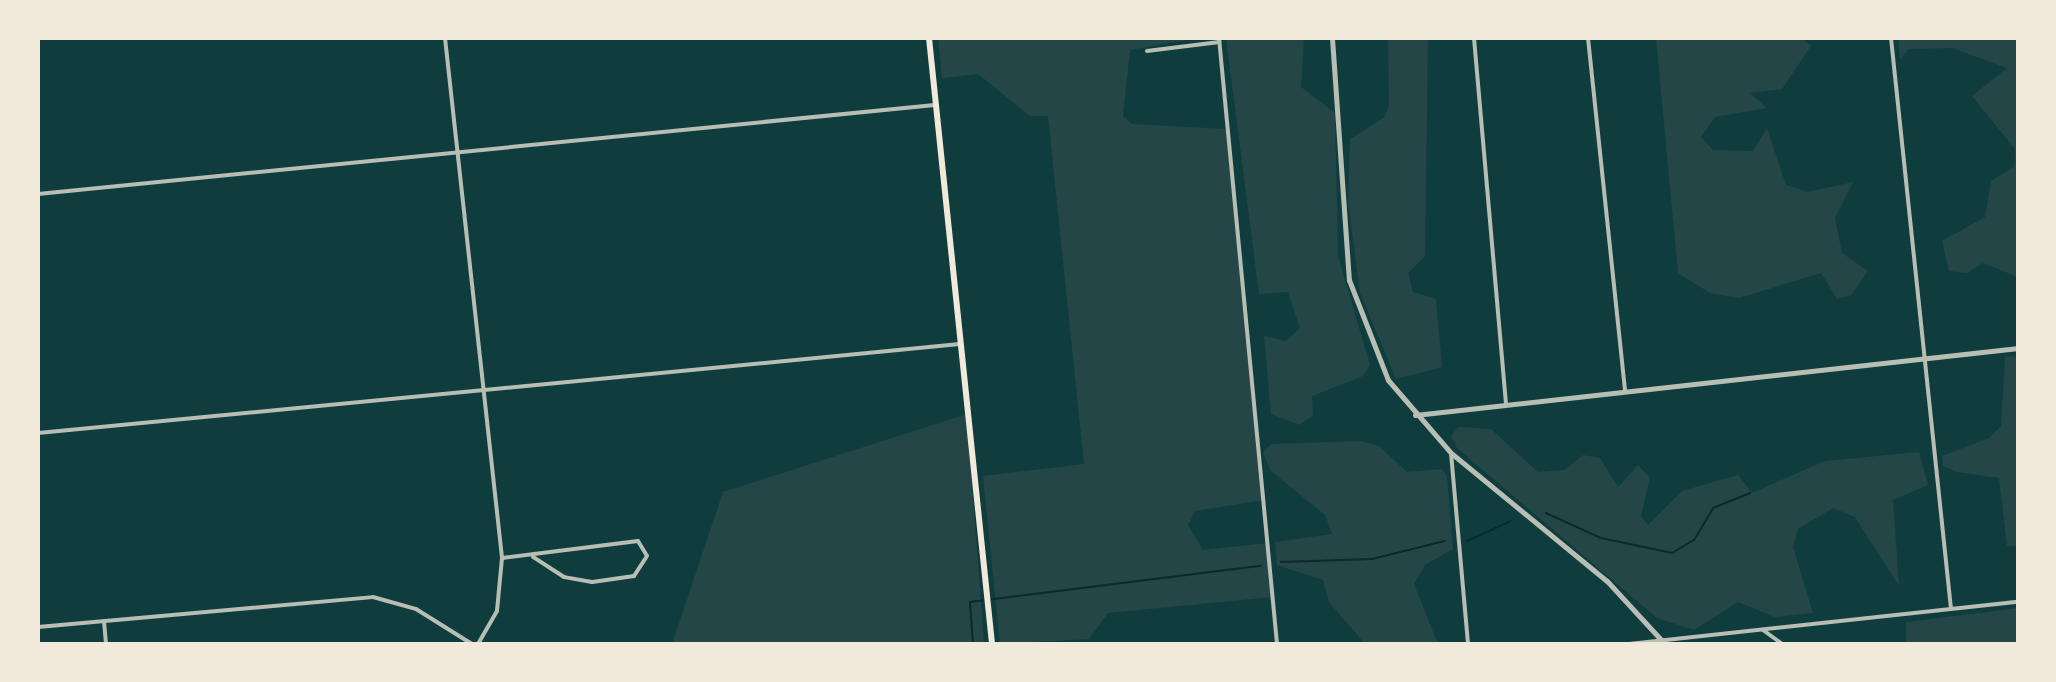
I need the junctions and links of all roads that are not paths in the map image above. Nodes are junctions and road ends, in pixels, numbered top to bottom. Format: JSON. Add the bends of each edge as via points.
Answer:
{"nodes":[{"id":1,"x":445,"y":38,"type":"edge"},
{"id":2,"x":929,"y":38,"type":"edge"},
{"id":3,"x":1332,"y":38,"type":"edge"},
{"id":4,"x":1474,"y":38,"type":"edge"},
{"id":5,"x":1588,"y":38,"type":"edge"},
{"id":6,"x":1891,"y":38,"type":"edge"},
{"id":7,"x":1219,"y":40,"type":"edge"},
{"id":8,"x":1147,"y":51,"type":"dead end"},
{"id":9,"x":935,"y":105,"type":"junction"},
{"id":10,"x":459,"y":152,"type":"junction"},
{"id":11,"x":38,"y":194,"type":"edge"},
{"id":12,"x":960,"y":344,"type":"junction"},
{"id":13,"x":2018,"y":348,"type":"edge"},
{"id":14,"x":1923,"y":359,"type":"junction"},
{"id":15,"x":481,"y":389,"type":"junction"},
{"id":16,"x":1625,"y":391,"type":"junction"},
{"id":17,"x":1506,"y":404,"type":"junction"},
{"id":18,"x":1414,"y":415,"type":"junction"},
{"id":19,"x":38,"y":433,"type":"edge"},
{"id":20,"x":1451,"y":453,"type":"junction"},
{"id":21,"x":533,"y":557,"type":"junction"},
{"id":22,"x":502,"y":558,"type":"junction"},
{"id":23,"x":2018,"y":602,"type":"edge"},
{"id":24,"x":1951,"y":609,"type":"junction"},
{"id":25,"x":104,"y":621,"type":"junction"},
{"id":26,"x":38,"y":627,"type":"edge"},
{"id":27,"x":1761,"y":628,"type":"junction"},
{"id":28,"x":1664,"y":642,"type":"edge"},
{"id":29,"x":106,"y":644,"type":"edge"},
{"id":30,"x":475,"y":644,"type":"edge"},
{"id":31,"x":992,"y":644,"type":"edge"},
{"id":32,"x":1277,"y":644,"type":"edge"},
{"id":33,"x":1468,"y":644,"type":"edge"},
{"id":34,"x":1629,"y":644,"type":"edge"},
{"id":35,"x":1782,"y":644,"type":"edge"}],
"edges":[{"from":1,"to":10,"type":"street"},
{"from":2,"to":9,"type":"main road"},
{"from":3,"to":18,"type":"street","via":[[1349,280],[1388,380]]},
{"from":4,"to":17,"type":"street"},
{"from":5,"to":16,"type":"street"},
{"from":6,"to":14,"type":"street"},
{"from":7,"to":8,"type":"street"},
{"from":7,"to":32,"type":"street"},
{"from":9,"to":10,"type":"street"},
{"from":9,"to":12,"type":"main road"},
{"from":10,"to":11,"type":"street"},
{"from":10,"to":15,"type":"street"},
{"from":12,"to":15,"type":"street"},
{"from":12,"to":31,"type":"main road"},
{"from":13,"to":14,"type":"street"},
{"from":14,"to":16,"type":"street"},
{"from":14,"to":24,"type":"street"},
{"from":15,"to":19,"type":"street"},
{"from":15,"to":22,"type":"street"},
{"from":16,"to":17,"type":"street"},
{"from":17,"to":18,"type":"street"},
{"from":18,"to":20,"type":"street"},
{"from":20,"to":28,"type":"street","via":[[1607,581]]},
{"from":20,"to":33,"type":"street"},
{"from":21,"to":21,"type":"street","via":[[638,541],[647,556],[634,576],[592,582],[564,577]]},
{"from":21,"to":22,"type":"street"},
{"from":22,"to":30,"type":"street","via":[[497,611]]},
{"from":23,"to":24,"type":"street"},
{"from":24,"to":27,"type":"street"},
{"from":25,"to":26,"type":"street"},
{"from":25,"to":29,"type":"street"},
{"from":25,"to":30,"type":"street","via":[[373,597],[416,609]]},
{"from":27,"to":28,"type":"street"},
{"from":27,"to":35,"type":"street"},
{"from":28,"to":34,"type":"street"}]}
